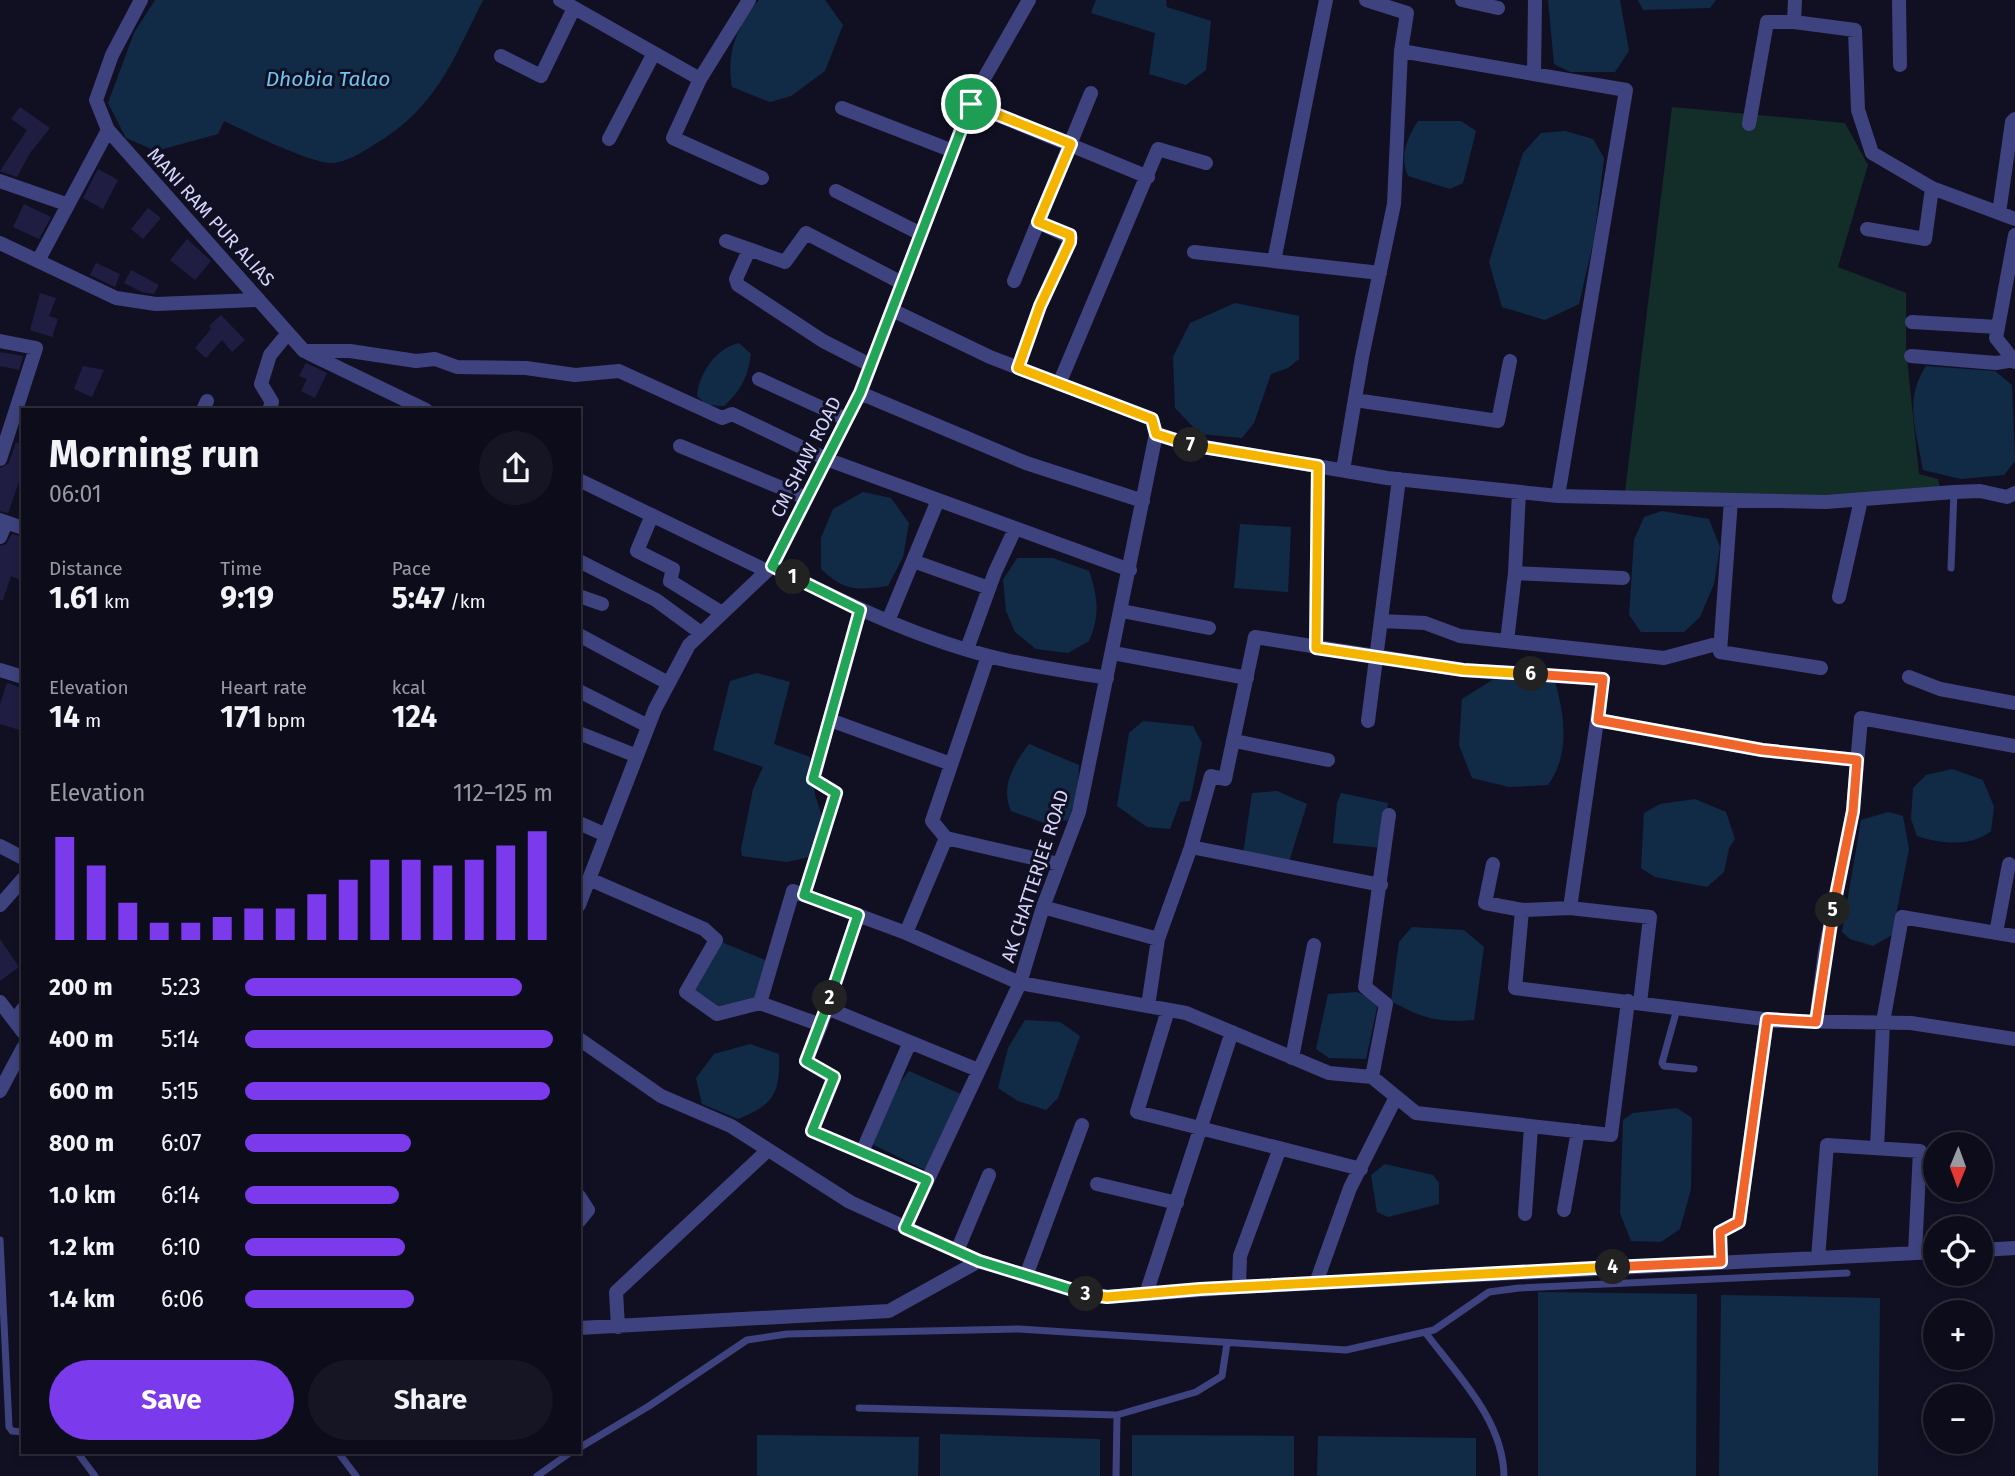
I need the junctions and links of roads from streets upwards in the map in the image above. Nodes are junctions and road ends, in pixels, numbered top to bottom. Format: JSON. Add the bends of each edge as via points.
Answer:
{"nodes":[{"id":1,"x":141,"y":0,"type":"edge"},
{"id":2,"x":560,"y":0,"type":"edge"},
{"id":3,"x":749,"y":0,"type":"edge"},
{"id":4,"x":1029,"y":0,"type":"edge"},
{"id":5,"x":1326,"y":0,"type":"edge"},
{"id":6,"x":1366,"y":0,"type":"edge"},
{"id":7,"x":1462,"y":0,"type":"edge"},
{"id":8,"x":1535,"y":0,"type":"edge"},
{"id":9,"x":1796,"y":0,"type":"edge"},
{"id":10,"x":1899,"y":0,"type":"edge"},
{"id":11,"x":574,"y":8,"type":"junction"},
{"id":12,"x":1498,"y":8,"type":"dead end"},
{"id":13,"x":1794,"y":22,"type":"junction"},
{"id":14,"x":1401,"y":51,"type":"junction"},
{"id":15,"x":654,"y":53,"type":"junction"},
{"id":16,"x":501,"y":57,"type":"dead end"},
{"id":17,"x":1900,"y":65,"type":"dead end"},
{"id":18,"x":1534,"y":74,"type":"junction"},
{"id":19,"x":700,"y":79,"type":"junction"},
{"id":20,"x":1091,"y":93,"type":"dead end"},
{"id":21,"x":971,"y":104,"type":"junction"},
{"id":22,"x":842,"y":108,"type":"dead end"},
{"id":23,"x":2015,"y":119,"type":"edge"},
{"id":24,"x":1749,"y":124,"type":"dead end"},
{"id":25,"x":108,"y":130,"type":"junction"},
{"id":26,"x":609,"y":139,"type":"dead end"},
{"id":27,"x":1071,"y":144,"type":"junction"},
{"id":28,"x":953,"y":151,"type":"junction"},
{"id":29,"x":1206,"y":163,"type":"dead end"},
{"id":30,"x":1148,"y":177,"type":"junction"},
{"id":31,"x":762,"y":178,"type":"dead end"},
{"id":32,"x":0,"y":181,"type":"edge"},
{"id":33,"x":1932,"y":188,"type":"junction"},
{"id":34,"x":835,"y":191,"type":"dead end"},
{"id":35,"x":66,"y":204,"type":"junction"},
{"id":36,"x":1998,"y":213,"type":"junction"},
{"id":37,"x":2015,"y":219,"type":"edge"},
{"id":38,"x":1038,"y":222,"type":"junction"},
{"id":39,"x":1867,"y":229,"type":"dead end"},
{"id":40,"x":921,"y":234,"type":"junction"},
{"id":41,"x":2015,"y":235,"type":"edge"},
{"id":42,"x":726,"y":241,"type":"dead end"},
{"id":43,"x":0,"y":243,"type":"edge"},
{"id":44,"x":749,"y":250,"type":"junction"},
{"id":45,"x":1194,"y":251,"type":"dead end"},
{"id":46,"x":38,"y":261,"type":"junction"},
{"id":47,"x":1274,"y":261,"type":"junction"},
{"id":48,"x":1380,"y":273,"type":"junction"},
{"id":49,"x":1014,"y":281,"type":"dead end"},
{"id":50,"x":902,"y":283,"type":"junction"},
{"id":51,"x":259,"y":300,"type":"junction"},
{"id":52,"x":892,"y":310,"type":"junction"},
{"id":53,"x":1912,"y":322,"type":"dead end"},
{"id":54,"x":1998,"y":327,"type":"junction"},
{"id":55,"x":288,"y":333,"type":"junction"},
{"id":56,"x":0,"y":341,"type":"edge"},
{"id":57,"x":304,"y":351,"type":"junction"},
{"id":58,"x":1911,"y":356,"type":"dead end"},
{"id":59,"x":1510,"y":361,"type":"dead end"},
{"id":60,"x":2014,"y":361,"type":"edge"},
{"id":61,"x":870,"y":365,"type":"junction"},
{"id":62,"x":1018,"y":368,"type":"junction"},
{"id":63,"x":759,"y":379,"type":"dead end"},
{"id":64,"x":1059,"y":384,"type":"junction"},
{"id":65,"x":860,"y":393,"type":"junction"},
{"id":66,"x":1355,"y":400,"type":"junction"},
{"id":67,"x":25,"y":408,"type":"edge"},
{"id":68,"x":270,"y":408,"type":"edge"},
{"id":69,"x":422,"y":408,"type":"edge"},
{"id":70,"x":21,"y":416,"type":"edge"},
{"id":71,"x":846,"y":419,"type":"junction"},
{"id":72,"x":1156,"y":434,"type":"junction"},
{"id":73,"x":680,"y":446,"type":"dead end"},
{"id":74,"x":0,"y":459,"type":"edge"},
{"id":75,"x":826,"y":459,"type":"junction"},
{"id":76,"x":1318,"y":466,"type":"junction"},
{"id":77,"x":1343,"y":470,"type":"junction"},
{"id":78,"x":1399,"y":479,"type":"junction"},
{"id":79,"x":581,"y":481,"type":"edge"},
{"id":80,"x":1519,"y":492,"type":"junction"},
{"id":81,"x":2015,"y":493,"type":"edge"},
{"id":82,"x":1558,"y":496,"type":"junction"},
{"id":83,"x":806,"y":498,"type":"junction"},
{"id":84,"x":938,"y":500,"type":"junction"},
{"id":85,"x":1731,"y":500,"type":"junction"},
{"id":86,"x":1861,"y":500,"type":"junction"},
{"id":87,"x":1143,"y":501,"type":"junction"},
{"id":88,"x":652,"y":515,"type":"junction"},
{"id":89,"x":2,"y":526,"type":"edge"},
{"id":90,"x":21,"y":528,"type":"edge"},
{"id":91,"x":1015,"y":529,"type":"junction"},
{"id":92,"x":913,"y":561,"type":"junction"},
{"id":93,"x":581,"y":562,"type":"edge"},
{"id":94,"x":770,"y":568,"type":"junction"},
{"id":95,"x":1130,"y":570,"type":"junction"},
{"id":96,"x":1515,"y":573,"type":"junction"},
{"id":97,"x":1622,"y":578,"type":"dead end"},
{"id":98,"x":989,"y":588,"type":"junction"},
{"id":99,"x":581,"y":597,"type":"edge"},
{"id":100,"x":1839,"y":597,"type":"dead end"},
{"id":101,"x":602,"y":604,"type":"dead end"},
{"id":102,"x":860,"y":610,"type":"junction"},
{"id":103,"x":1122,"y":611,"type":"junction"},
{"id":104,"x":722,"y":613,"type":"junction"},
{"id":105,"x":888,"y":621,"type":"junction"},
{"id":106,"x":1381,"y":621,"type":"junction"},
{"id":107,"x":1209,"y":628,"type":"dead end"},
{"id":108,"x":701,"y":633,"type":"junction"},
{"id":109,"x":581,"y":636,"type":"edge"},
{"id":110,"x":1507,"y":641,"type":"junction"},
{"id":111,"x":1720,"y":643,"type":"junction"},
{"id":112,"x":1316,"y":648,"type":"junction"},
{"id":113,"x":967,"y":649,"type":"junction"},
{"id":114,"x":1112,"y":653,"type":"junction"},
{"id":115,"x":988,"y":656,"type":"junction"},
{"id":116,"x":1378,"y":659,"type":"junction"},
{"id":117,"x":1822,"y":667,"type":"dead end"},
{"id":118,"x":0,"y":670,"type":"edge"},
{"id":119,"x":21,"y":676,"type":"edge"},
{"id":120,"x":1909,"y":677,"type":"dead end"},
{"id":121,"x":1107,"y":678,"type":"junction"},
{"id":122,"x":1247,"y":678,"type":"junction"},
{"id":123,"x":668,"y":683,"type":"junction"},
{"id":124,"x":581,"y":692,"type":"edge"},
{"id":125,"x":2015,"y":704,"type":"edge"},
{"id":126,"x":830,"y":720,"type":"junction"},
{"id":127,"x":1598,"y":720,"type":"junction"},
{"id":128,"x":1368,"y":721,"type":"dead end"},
{"id":129,"x":648,"y":726,"type":"junction"},
{"id":130,"x":581,"y":734,"type":"edge"},
{"id":131,"x":1235,"y":741,"type":"junction"},
{"id":132,"x":2015,"y":746,"type":"edge"},
{"id":133,"x":637,"y":756,"type":"junction"},
{"id":134,"x":1328,"y":760,"type":"dead end"},
{"id":135,"x":1857,"y":760,"type":"junction"},
{"id":136,"x":951,"y":764,"type":"junction"},
{"id":137,"x":1389,"y":815,"type":"dead end"},
{"id":138,"x":581,"y":824,"type":"edge"},
{"id":139,"x":606,"y":835,"type":"junction"},
{"id":140,"x":946,"y":838,"type":"junction"},
{"id":141,"x":0,"y":846,"type":"edge"},
{"id":142,"x":1191,"y":847,"type":"junction"},
{"id":143,"x":21,"y":857,"type":"edge"},
{"id":144,"x":1059,"y":864,"type":"junction"},
{"id":145,"x":1493,"y":864,"type":"dead end"},
{"id":146,"x":2009,"y":864,"type":"dead end"},
{"id":147,"x":589,"y":879,"type":"junction"},
{"id":148,"x":21,"y":880,"type":"edge"},
{"id":149,"x":1381,"y":885,"type":"junction"},
{"id":150,"x":804,"y":895,"type":"junction"},
{"id":151,"x":581,"y":900,"type":"edge"},
{"id":152,"x":0,"y":905,"type":"edge"},
{"id":153,"x":1043,"y":907,"type":"junction"},
{"id":154,"x":1570,"y":908,"type":"junction"},
{"id":155,"x":1522,"y":910,"type":"junction"},
{"id":156,"x":858,"y":915,"type":"junction"},
{"id":157,"x":906,"y":933,"type":"junction"},
{"id":158,"x":1996,"y":933,"type":"junction"},
{"id":159,"x":2015,"y":936,"type":"edge"},
{"id":160,"x":1158,"y":939,"type":"junction"},
{"id":161,"x":1314,"y":945,"type":"dead end"},
{"id":162,"x":1020,"y":984,"type":"junction"},
{"id":163,"x":0,"y":1002,"type":"edge"},
{"id":164,"x":1634,"y":1002,"type":"junction"},
{"id":165,"x":760,"y":1003,"type":"junction"},
{"id":166,"x":1148,"y":1006,"type":"junction"},
{"id":167,"x":827,"y":1008,"type":"junction"},
{"id":168,"x":1168,"y":1010,"type":"junction"},
{"id":169,"x":1767,"y":1019,"type":"junction"},
{"id":170,"x":20,"y":1021,"type":"edge"},
{"id":171,"x":1816,"y":1022,"type":"junction"},
{"id":172,"x":1882,"y":1023,"type":"junction"},
{"id":173,"x":821,"y":1025,"type":"junction"},
{"id":174,"x":1232,"y":1032,"type":"junction"},
{"id":175,"x":581,"y":1040,"type":"edge"},
{"id":176,"x":2015,"y":1040,"type":"edge"},
{"id":177,"x":910,"y":1042,"type":"junction"},
{"id":178,"x":21,"y":1052,"type":"edge"},
{"id":179,"x":1292,"y":1058,"type":"junction"},
{"id":180,"x":978,"y":1070,"type":"junction"},
{"id":181,"x":1372,"y":1077,"type":"junction"},
{"id":182,"x":0,"y":1091,"type":"edge"},
{"id":183,"x":1396,"y":1097,"type":"junction"},
{"id":184,"x":1082,"y":1125,"type":"dead end"},
{"id":185,"x":1531,"y":1127,"type":"junction"},
{"id":186,"x":1202,"y":1128,"type":"junction"},
{"id":187,"x":1578,"y":1131,"type":"junction"},
{"id":188,"x":1280,"y":1148,"type":"junction"},
{"id":189,"x":1877,"y":1148,"type":"junction"},
{"id":190,"x":768,"y":1150,"type":"junction"},
{"id":191,"x":862,"y":1152,"type":"junction"},
{"id":192,"x":1361,"y":1169,"type":"junction"},
{"id":193,"x":989,"y":1175,"type":"dead end"},
{"id":194,"x":927,"y":1180,"type":"junction"},
{"id":195,"x":1097,"y":1184,"type":"dead end"},
{"id":196,"x":581,"y":1199,"type":"edge"},
{"id":197,"x":1177,"y":1203,"type":"junction"},
{"id":198,"x":1564,"y":1210,"type":"dead end"},
{"id":199,"x":1525,"y":1213,"type":"dead end"},
{"id":200,"x":581,"y":1219,"type":"edge"},
{"id":201,"x":905,"y":1228,"type":"junction"},
{"id":202,"x":2015,"y":1248,"type":"edge"},
{"id":203,"x":1993,"y":1249,"type":"edge"},
{"id":204,"x":957,"y":1251,"type":"junction"},
{"id":205,"x":1915,"y":1253,"type":"junction"},
{"id":206,"x":1923,"y":1253,"type":"edge"},
{"id":207,"x":1818,"y":1258,"type":"junction"},
{"id":208,"x":979,"y":1261,"type":"junction"},
{"id":209,"x":1721,"y":1262,"type":"junction"},
{"id":210,"x":1026,"y":1276,"type":"junction"},
{"id":211,"x":1316,"y":1283,"type":"junction"},
{"id":212,"x":1239,"y":1287,"type":"junction"},
{"id":213,"x":1146,"y":1294,"type":"junction"},
{"id":214,"x":618,"y":1326,"type":"junction"},
{"id":215,"x":581,"y":1328,"type":"edge"}],
"edges":[{"from":1,"to":25,"type":"street","name":"MANI RAM PUR ALIAS","via":[[112,55],[96,100]]},
{"from":2,"to":11,"type":"street"},
{"from":3,"to":19,"type":"street"},
{"from":4,"to":21,"type":"street","name":"CM SHAW ROAD"},
{"from":5,"to":47,"type":"street"},
{"from":6,"to":14,"type":"street","via":[[1407,13]]},
{"from":7,"to":12,"type":"street"},
{"from":8,"to":18,"type":"street"},
{"from":9,"to":13,"type":"street"},
{"from":10,"to":17,"type":"street"},
{"from":11,"to":15,"type":"street"},
{"from":11,"to":16,"type":"street","via":[[541,76]]},
{"from":13,"to":24,"type":"street","via":[[1768,22]]},
{"from":13,"to":33,"type":"street","via":[[1855,30],[1858,110],[1872,153]]},
{"from":14,"to":18,"type":"street"},
{"from":14,"to":48,"type":"street","via":[[1394,204]]},
{"from":15,"to":19,"type":"street"},
{"from":15,"to":26,"type":"street"},
{"from":18,"to":82,"type":"street","via":[[1626,90]]},
{"from":19,"to":31,"type":"street","via":[[674,140]]},
{"from":20,"to":27,"type":"street"},
{"from":21,"to":27,"type":"street"},
{"from":21,"to":28,"type":"street","name":"CM SHAW ROAD"},
{"from":22,"to":28,"type":"street"},
{"from":23,"to":36,"type":"street"},
{"from":25,"to":35,"type":"street"},
{"from":25,"to":51,"type":"street","name":"MANI RAM PUR ALIAS"},
{"from":27,"to":30,"type":"street"},
{"from":27,"to":38,"type":"street"},
{"from":28,"to":40,"type":"street","name":"CM SHAW ROAD"},
{"from":29,"to":30,"type":"street","via":[[1158,149]]},
{"from":30,"to":64,"type":"street"},
{"from":32,"to":35,"type":"street"},
{"from":33,"to":36,"type":"street"},
{"from":33,"to":39,"type":"street","via":[[1925,239]]},
{"from":34,"to":40,"type":"street"},
{"from":35,"to":46,"type":"street"},
{"from":36,"to":37,"type":"street"},
{"from":38,"to":49,"type":"street"},
{"from":38,"to":62,"type":"street","via":[[1070,235],[1070,242]]},
{"from":40,"to":50,"type":"street","name":"CM SHAW ROAD"},
{"from":41,"to":54,"type":"street"},
{"from":42,"to":44,"type":"street"},
{"from":43,"to":46,"type":"street"},
{"from":44,"to":50,"type":"street","via":[[785,262],[806,233]]},
{"from":44,"to":61,"type":"street","via":[[736,279],[738,285],[823,341]]},
{"from":45,"to":47,"type":"street"},
{"from":46,"to":51,"type":"street","via":[[116,298],[156,304]]},
{"from":47,"to":48,"type":"street"},
{"from":48,"to":66,"type":"street"},
{"from":50,"to":52,"type":"street","name":"CM SHAW ROAD"},
{"from":51,"to":55,"type":"street","name":"MANI RAM PUR ALIAS"},
{"from":52,"to":61,"type":"street","name":"CM SHAW ROAD"},
{"from":52,"to":62,"type":"street"},
{"from":53,"to":54,"type":"street"},
{"from":54,"to":60,"type":"street","via":[[1996,338]]},
{"from":55,"to":57,"type":"street","name":"MANI RAM PUR ALIAS"},
{"from":55,"to":68,"type":"street","via":[[270,355],[261,384],[272,402]]},
{"from":56,"to":67,"type":"street","via":[[36,348]]},
{"from":57,"to":69,"type":"street"},
{"from":57,"to":75,"type":"street","via":[[350,351],[416,361],[435,359],[457,367],[526,368],[575,375],[619,371],[722,418],[732,414]]},
{"from":58,"to":60,"type":"street"},
{"from":59,"to":66,"type":"street","via":[[1498,421]]},
{"from":61,"to":65,"type":"street","name":"CM SHAW ROAD"},
{"from":62,"to":64,"type":"street"},
{"from":63,"to":71,"type":"street"},
{"from":64,"to":72,"type":"street","via":[[1152,419]]},
{"from":65,"to":71,"type":"street","name":"CM SHAW ROAD"},
{"from":65,"to":87,"type":"street","via":[[1026,463]]},
{"from":66,"to":77,"type":"street"},
{"from":70,"to":74,"type":"street"},
{"from":71,"to":75,"type":"street","name":"CM SHAW ROAD"},
{"from":72,"to":76,"type":"street","via":[[1193,445]]},
{"from":72,"to":87,"type":"street","name":"AK CHATTERJEE ROAD"},
{"from":73,"to":83,"type":"street"},
{"from":75,"to":83,"type":"street","name":"CM SHAW ROAD"},
{"from":75,"to":84,"type":"street"},
{"from":76,"to":77,"type":"street"},
{"from":76,"to":112,"type":"street"},
{"from":77,"to":78,"type":"street"},
{"from":78,"to":80,"type":"street"},
{"from":78,"to":106,"type":"street"},
{"from":79,"to":88,"type":"street"},
{"from":80,"to":82,"type":"street"},
{"from":80,"to":96,"type":"street"},
{"from":81,"to":86,"type":"street","via":[[2007,497],[1954,492]]},
{"from":82,"to":85,"type":"street"},
{"from":83,"to":94,"type":"street","name":"CM SHAW ROAD"},
{"from":84,"to":91,"type":"street"},
{"from":84,"to":92,"type":"street"},
{"from":85,"to":86,"type":"street"},
{"from":85,"to":111,"type":"street"},
{"from":86,"to":100,"type":"street"},
{"from":87,"to":95,"type":"street","name":"AK CHATTERJEE ROAD"},
{"from":88,"to":94,"type":"street"},
{"from":88,"to":104,"type":"street","via":[[636,551],[673,569],[670,581]]},
{"from":89,"to":90,"type":"street"},
{"from":91,"to":95,"type":"street"},
{"from":91,"to":98,"type":"street"},
{"from":92,"to":98,"type":"street"},
{"from":92,"to":105,"type":"street"},
{"from":93,"to":108,"type":"street","via":[[656,600]]},
{"from":94,"to":102,"type":"street"},
{"from":94,"to":104,"type":"street","name":"CM SHAW ROAD"},
{"from":95,"to":103,"type":"street","name":"AK CHATTERJEE ROAD"},
{"from":96,"to":97,"type":"street"},
{"from":96,"to":110,"type":"street"},
{"from":98,"to":113,"type":"street"},
{"from":99,"to":101,"type":"street"},
{"from":102,"to":105,"type":"street"},
{"from":102,"to":126,"type":"street"},
{"from":103,"to":107,"type":"street"},
{"from":103,"to":114,"type":"street","name":"AK CHATTERJEE ROAD"},
{"from":104,"to":108,"type":"street","name":"CM SHAW ROAD"},
{"from":105,"to":113,"type":"street"},
{"from":106,"to":110,"type":"street","via":[[1425,623],[1460,636]]},
{"from":106,"to":116,"type":"street"},
{"from":108,"to":123,"type":"street","name":"CM SHAW ROAD"},
{"from":109,"to":123,"type":"street"},
{"from":110,"to":111,"type":"street","via":[[1664,658]]},
{"from":111,"to":117,"type":"street","via":[[1720,652]]},
{"from":112,"to":116,"type":"street"},
{"from":112,"to":122,"type":"street","via":[[1255,637]]},
{"from":113,"to":115,"type":"street"},
{"from":114,"to":121,"type":"street","name":"AK CHATTERJEE ROAD"},
{"from":114,"to":122,"type":"street"},
{"from":115,"to":121,"type":"street"},
{"from":115,"to":136,"type":"street"},
{"from":116,"to":127,"type":"street","via":[[1603,679]]},
{"from":116,"to":128,"type":"street"},
{"from":118,"to":119,"type":"street"},
{"from":120,"to":125,"type":"street","via":[[1940,690]]},
{"from":121,"to":144,"type":"street","name":"AK CHATTERJEE ROAD","via":[[1079,812]]},
{"from":122,"to":131,"type":"street"},
{"from":123,"to":129,"type":"street","name":"CM SHAW ROAD"},
{"from":124,"to":129,"type":"street"},
{"from":126,"to":136,"type":"street"},
{"from":126,"to":150,"type":"street","via":[[813,779],[836,793]]},
{"from":127,"to":135,"type":"street","via":[[1762,750]]},
{"from":127,"to":154,"type":"street"},
{"from":129,"to":133,"type":"street","name":"CM SHAW ROAD"},
{"from":130,"to":133,"type":"street"},
{"from":131,"to":134,"type":"street"},
{"from":131,"to":142,"type":"street","via":[[1225,779],[1211,776]]},
{"from":132,"to":135,"type":"street","via":[[1861,719]]},
{"from":133,"to":139,"type":"street","name":"CM SHAW ROAD"},
{"from":135,"to":171,"type":"street","via":[[1853,811]]},
{"from":136,"to":140,"type":"street","via":[[932,821]]},
{"from":137,"to":149,"type":"street"},
{"from":138,"to":139,"type":"street"},
{"from":139,"to":147,"type":"street","name":"CM SHAW ROAD"},
{"from":140,"to":144,"type":"street"},
{"from":140,"to":157,"type":"street"},
{"from":141,"to":143,"type":"street"},
{"from":142,"to":149,"type":"street"},
{"from":142,"to":160,"type":"street"},
{"from":144,"to":153,"type":"street","name":"AK CHATTERJEE ROAD"},
{"from":145,"to":155,"type":"street","via":[[1485,903]]},
{"from":146,"to":158,"type":"street"},
{"from":147,"to":151,"type":"street","name":"CM SHAW ROAD"},
{"from":147,"to":165,"type":"street","via":[[704,929],[716,940],[686,992],[717,1014]]},
{"from":148,"to":152,"type":"street"},
{"from":149,"to":181,"type":"street","via":[[1365,987],[1386,1004]]},
{"from":150,"to":156,"type":"street"},
{"from":150,"to":165,"type":"street","via":[[793,891]]},
{"from":153,"to":160,"type":"street"},
{"from":153,"to":162,"type":"street","name":"AK CHATTERJEE ROAD"},
{"from":154,"to":155,"type":"street"},
{"from":154,"to":164,"type":"street","via":[[1650,917]]},
{"from":155,"to":164,"type":"street","via":[[1515,988]]},
{"from":156,"to":157,"type":"street"},
{"from":156,"to":167,"type":"street"},
{"from":157,"to":162,"type":"street"},
{"from":158,"to":159,"type":"street"},
{"from":158,"to":172,"type":"street","via":[[1902,917]]},
{"from":160,"to":166,"type":"street"},
{"from":161,"to":179,"type":"street"},
{"from":162,"to":166,"type":"street"},
{"from":162,"to":180,"type":"street","name":"AK CHATTERJEE ROAD"},
{"from":163,"to":170,"type":"street"},
{"from":164,"to":169,"type":"street"},
{"from":164,"to":187,"type":"street","via":[[1611,1135]]},
{"from":165,"to":173,"type":"street"},
{"from":166,"to":168,"type":"street"},
{"from":167,"to":173,"type":"street"},
{"from":167,"to":177,"type":"street"},
{"from":168,"to":174,"type":"street"},
{"from":168,"to":186,"type":"street","via":[[1137,1112]]},
{"from":169,"to":171,"type":"street"},
{"from":169,"to":209,"type":"street","via":[[1739,1222],[1720,1232]]},
{"from":171,"to":172,"type":"street"},
{"from":172,"to":176,"type":"street","via":[[1912,1023]]},
{"from":172,"to":189,"type":"street"},
{"from":173,"to":191,"type":"street","via":[[806,1061],[834,1077],[812,1131]]},
{"from":174,"to":179,"type":"street"},
{"from":174,"to":186,"type":"street"},
{"from":175,"to":190,"type":"street","via":[[661,1096],[731,1126]]},
{"from":177,"to":180,"type":"street"},
{"from":177,"to":191,"type":"street"},
{"from":178,"to":182,"type":"street"},
{"from":179,"to":181,"type":"street","via":[[1329,1073]]},
{"from":180,"to":194,"type":"street","name":"AK CHATTERJEE ROAD"},
{"from":181,"to":183,"type":"street"},
{"from":183,"to":185,"type":"street","via":[[1416,1112]]},
{"from":183,"to":192,"type":"street"},
{"from":184,"to":210,"type":"street"},
{"from":185,"to":187,"type":"street"},
{"from":185,"to":199,"type":"street"},
{"from":186,"to":188,"type":"street"},
{"from":186,"to":197,"type":"street"},
{"from":187,"to":198,"type":"street"},
{"from":188,"to":192,"type":"street"},
{"from":188,"to":212,"type":"street","via":[[1240,1256]]},
{"from":189,"to":205,"type":"street","via":[[1920,1151]]},
{"from":189,"to":207,"type":"street","via":[[1827,1145]]},
{"from":190,"to":201,"type":"street","via":[[850,1202]]},
{"from":190,"to":214,"type":"street","via":[[616,1292]]},
{"from":191,"to":194,"type":"street"},
{"from":192,"to":211,"type":"street"},
{"from":193,"to":204,"type":"street"},
{"from":194,"to":201,"type":"street","name":"AK CHATTERJEE ROAD"},
{"from":195,"to":197,"type":"street"},
{"from":196,"to":200,"type":"street","via":[[588,1210]]},
{"from":197,"to":213,"type":"street"},
{"from":201,"to":204,"type":"street"},
{"from":202,"to":203,"type":"street"},
{"from":204,"to":208,"type":"street"},
{"from":205,"to":206,"type":"street"},
{"from":205,"to":207,"type":"street"},
{"from":207,"to":209,"type":"street"},
{"from":208,"to":210,"type":"street"},
{"from":208,"to":214,"type":"street","via":[[889,1311]]},
{"from":209,"to":211,"type":"street"},
{"from":210,"to":213,"type":"street","via":[[1088,1295]]},
{"from":211,"to":212,"type":"street"},
{"from":212,"to":213,"type":"street"},
{"from":214,"to":215,"type":"street"}]}
